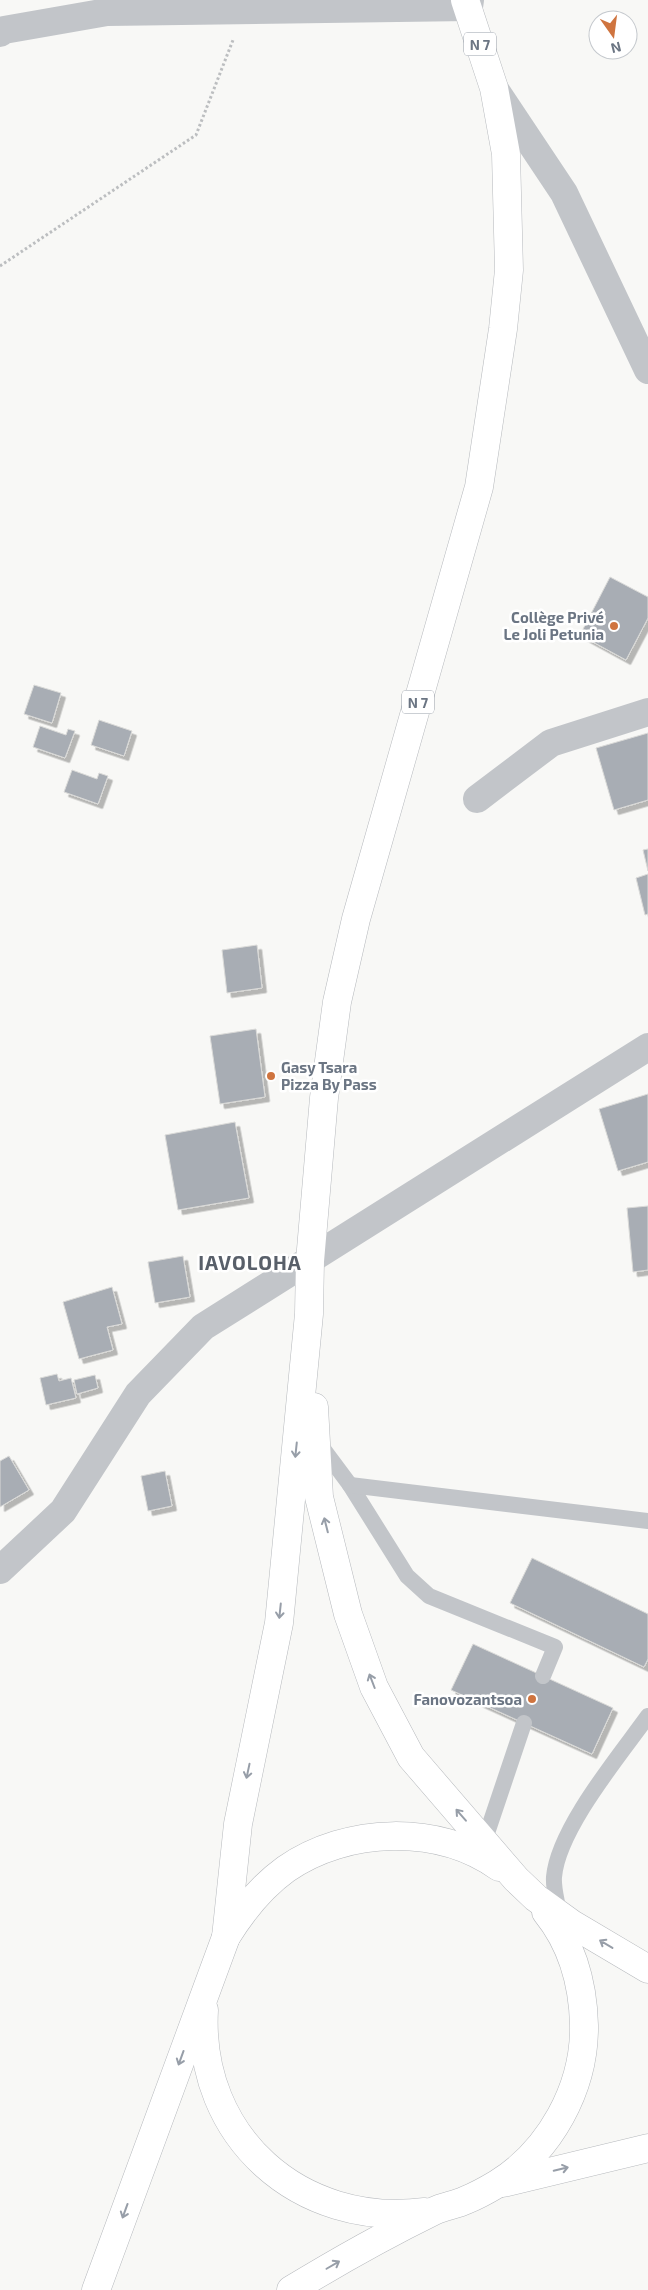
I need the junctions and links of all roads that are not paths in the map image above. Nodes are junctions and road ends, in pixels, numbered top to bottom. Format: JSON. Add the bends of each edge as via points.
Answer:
{"nodes":[{"id":1,"x":468,"y":2,"type":"edge"},
{"id":2,"x":1,"y":30,"type":"edge"},
{"id":3,"x":494,"y":88,"type":"junction"},
{"id":4,"x":648,"y":370,"type":"edge"},
{"id":5,"x":648,"y":712,"type":"edge"},
{"id":6,"x":477,"y":799,"type":"dead end"},
{"id":7,"x":648,"y":1047,"type":"edge"},
{"id":8,"x":310,"y":1261,"type":"junction"},
{"id":9,"x":309,"y":1314,"type":"junction"},
{"id":10,"x":315,"y":1438,"type":"junction"},
{"id":11,"x":350,"y":1485,"type":"junction"},
{"id":12,"x":648,"y":1521,"type":"edge"},
{"id":13,"x":0,"y":1570,"type":"edge"},
{"id":14,"x":543,"y":1676,"type":"dead end"},
{"id":15,"x":648,"y":1716,"type":"edge"},
{"id":16,"x":524,"y":1723,"type":"dead end"},
{"id":17,"x":484,"y":1842,"type":"junction"},
{"id":18,"x":516,"y":1879,"type":"junction"},
{"id":19,"x":536,"y":1898,"type":"junction"},
{"id":20,"x":559,"y":1915,"type":"junction"},
{"id":21,"x":226,"y":1937,"type":"junction"},
{"id":22,"x":648,"y":1969,"type":"edge"},
{"id":23,"x":209,"y":1980,"type":"junction"},
{"id":24,"x":648,"y":2148,"type":"edge"},
{"id":25,"x":496,"y":2184,"type":"junction"},
{"id":26,"x":436,"y":2210,"type":"junction"},
{"id":27,"x":96,"y":2290,"type":"edge"},
{"id":28,"x":291,"y":2290,"type":"edge"}],
"edges":[{"from":1,"to":2,"type":"street","via":[[245,12],[107,12]]},
{"from":1,"to":3,"type":"main road","number":"N 7"},
{"from":3,"to":4,"type":"street","via":[[564,193]]},
{"from":3,"to":8,"type":"main road","number":"N 7","via":[[506,154],[510,270],[479,487],[356,919],[337,1002],[324,1098]]},
{"from":5,"to":6,"type":"street","via":[[551,743]]},
{"from":7,"to":8,"type":"street"},
{"from":8,"to":9,"type":"main road","number":"N 7"},
{"from":8,"to":13,"type":"street","via":[[203,1327],[138,1394],[63,1511]]},
{"from":9,"to":10,"type":"main road"},
{"from":9,"to":21,"type":"main road","one_way":true,"via":[[279,1622],[238,1824]]},
{"from":10,"to":11,"type":"lane"},
{"from":17,"to":10,"type":"main road","one_way":true,"via":[[410,1757],[374,1687],[348,1614],[319,1497]]},
{"from":11,"to":12,"type":"lane"},
{"from":11,"to":14,"type":"lane","via":[[408,1576],[429,1596],[555,1647]]},
{"from":15,"to":20,"type":"lane","via":[[565,1839],[554,1877]]},
{"from":16,"to":17,"type":"lane"},
{"from":17,"to":18,"type":"main road"},
{"from":18,"to":19,"type":"main road"},
{"from":18,"to":21,"type":"main road","via":[[491,1861],[463,1848],[403,1836],[372,1837],[342,1843],[287,1869],[242,1911]]},
{"from":19,"to":20,"type":"main road"},
{"from":19,"to":25,"type":"main road","via":[[568,1948],[578,1976],[584,2006],[580,2065],[572,2094],[559,2121],[521,2167]]},
{"from":22,"to":20,"type":"main road","one_way":true},
{"from":21,"to":23,"type":"main road"},
{"from":23,"to":26,"type":"main road","via":[[204,2011],[210,2075],[221,2105],[237,2133],[258,2158],[282,2179],[310,2196],[340,2207],[372,2213]]},
{"from":23,"to":27,"type":"main road","one_way":true},
{"from":25,"to":24,"type":"main road","one_way":true},
{"from":25,"to":26,"type":"main road","via":[[467,2200]]},
{"from":28,"to":26,"type":"main road","one_way":true}]}
